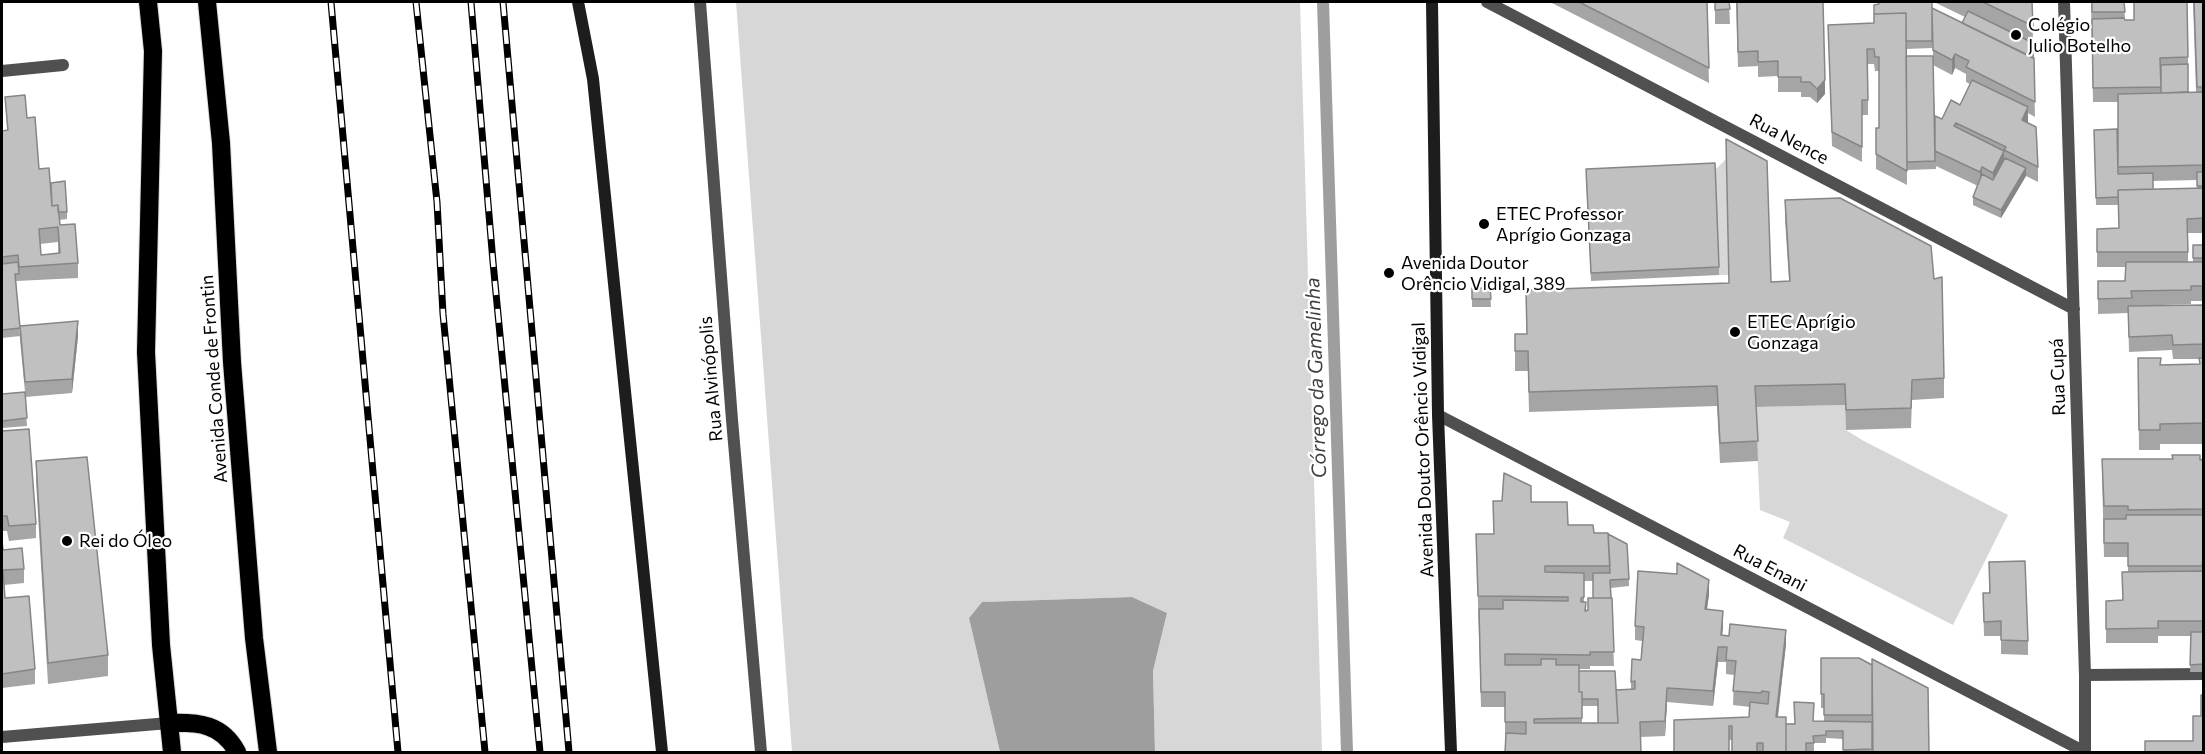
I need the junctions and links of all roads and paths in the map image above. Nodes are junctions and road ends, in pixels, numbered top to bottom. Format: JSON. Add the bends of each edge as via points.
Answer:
{"nodes":[{"id":1,"x":148,"y":2,"type":"edge"},
{"id":2,"x":207,"y":2,"type":"edge"},
{"id":3,"x":578,"y":2,"type":"edge"},
{"id":4,"x":700,"y":2,"type":"edge"},
{"id":5,"x":1432,"y":2,"type":"edge"},
{"id":6,"x":1487,"y":2,"type":"edge"},
{"id":7,"x":2064,"y":2,"type":"edge"},
{"id":8,"x":63,"y":65,"type":"dead end"},
{"id":9,"x":2,"y":71,"type":"edge"},
{"id":10,"x":2074,"y":309,"type":"junction"},
{"id":11,"x":1438,"y":416,"type":"junction"},
{"id":12,"x":2204,"y":674,"type":"edge"},
{"id":13,"x":2085,"y":675,"type":"junction"},
{"id":14,"x":169,"y":723,"type":"junction"},
{"id":15,"x":2,"y":737,"type":"edge"},
{"id":16,"x":172,"y":753,"type":"edge"},
{"id":17,"x":237,"y":753,"type":"edge"},
{"id":18,"x":268,"y":753,"type":"edge"},
{"id":19,"x":662,"y":753,"type":"edge"},
{"id":20,"x":761,"y":753,"type":"edge"},
{"id":21,"x":1451,"y":753,"type":"edge"},
{"id":22,"x":2085,"y":753,"type":"edge"}],
"edges":[{"from":1,"to":14,"type":"highway","via":[[153,51],[146,352],[161,645]]},
{"from":2,"to":18,"type":"highway","name":"Avenida Conde de Frontin","via":[[221,143],[232,362],[254,638]]},
{"from":3,"to":19,"type":"street","via":[[593,79]]},
{"from":4,"to":20,"type":"street","name":"Rua Alvinópolis"},
{"from":5,"to":11,"type":"street","name":"Avenida Doutor Orêncio Vidigal"},
{"from":6,"to":10,"type":"street","name":"Rua Nence"},
{"from":7,"to":10,"type":"street","name":"Rua Cupá"},
{"from":8,"to":9,"type":"street"},
{"from":10,"to":13,"type":"street","name":"Rua Cupá"},
{"from":11,"to":21,"type":"street","name":"Avenida Doutor Orêncio Vidigal"},
{"from":11,"to":22,"type":"street","name":"Rua Enani"},
{"from":12,"to":13,"type":"street"},
{"from":13,"to":22,"type":"street","name":"Rua Cupá"},
{"from":14,"to":15,"type":"street"},
{"from":14,"to":16,"type":"highway"},
{"from":14,"to":17,"type":"highway","via":[[192,722],[225,734]]}]}
